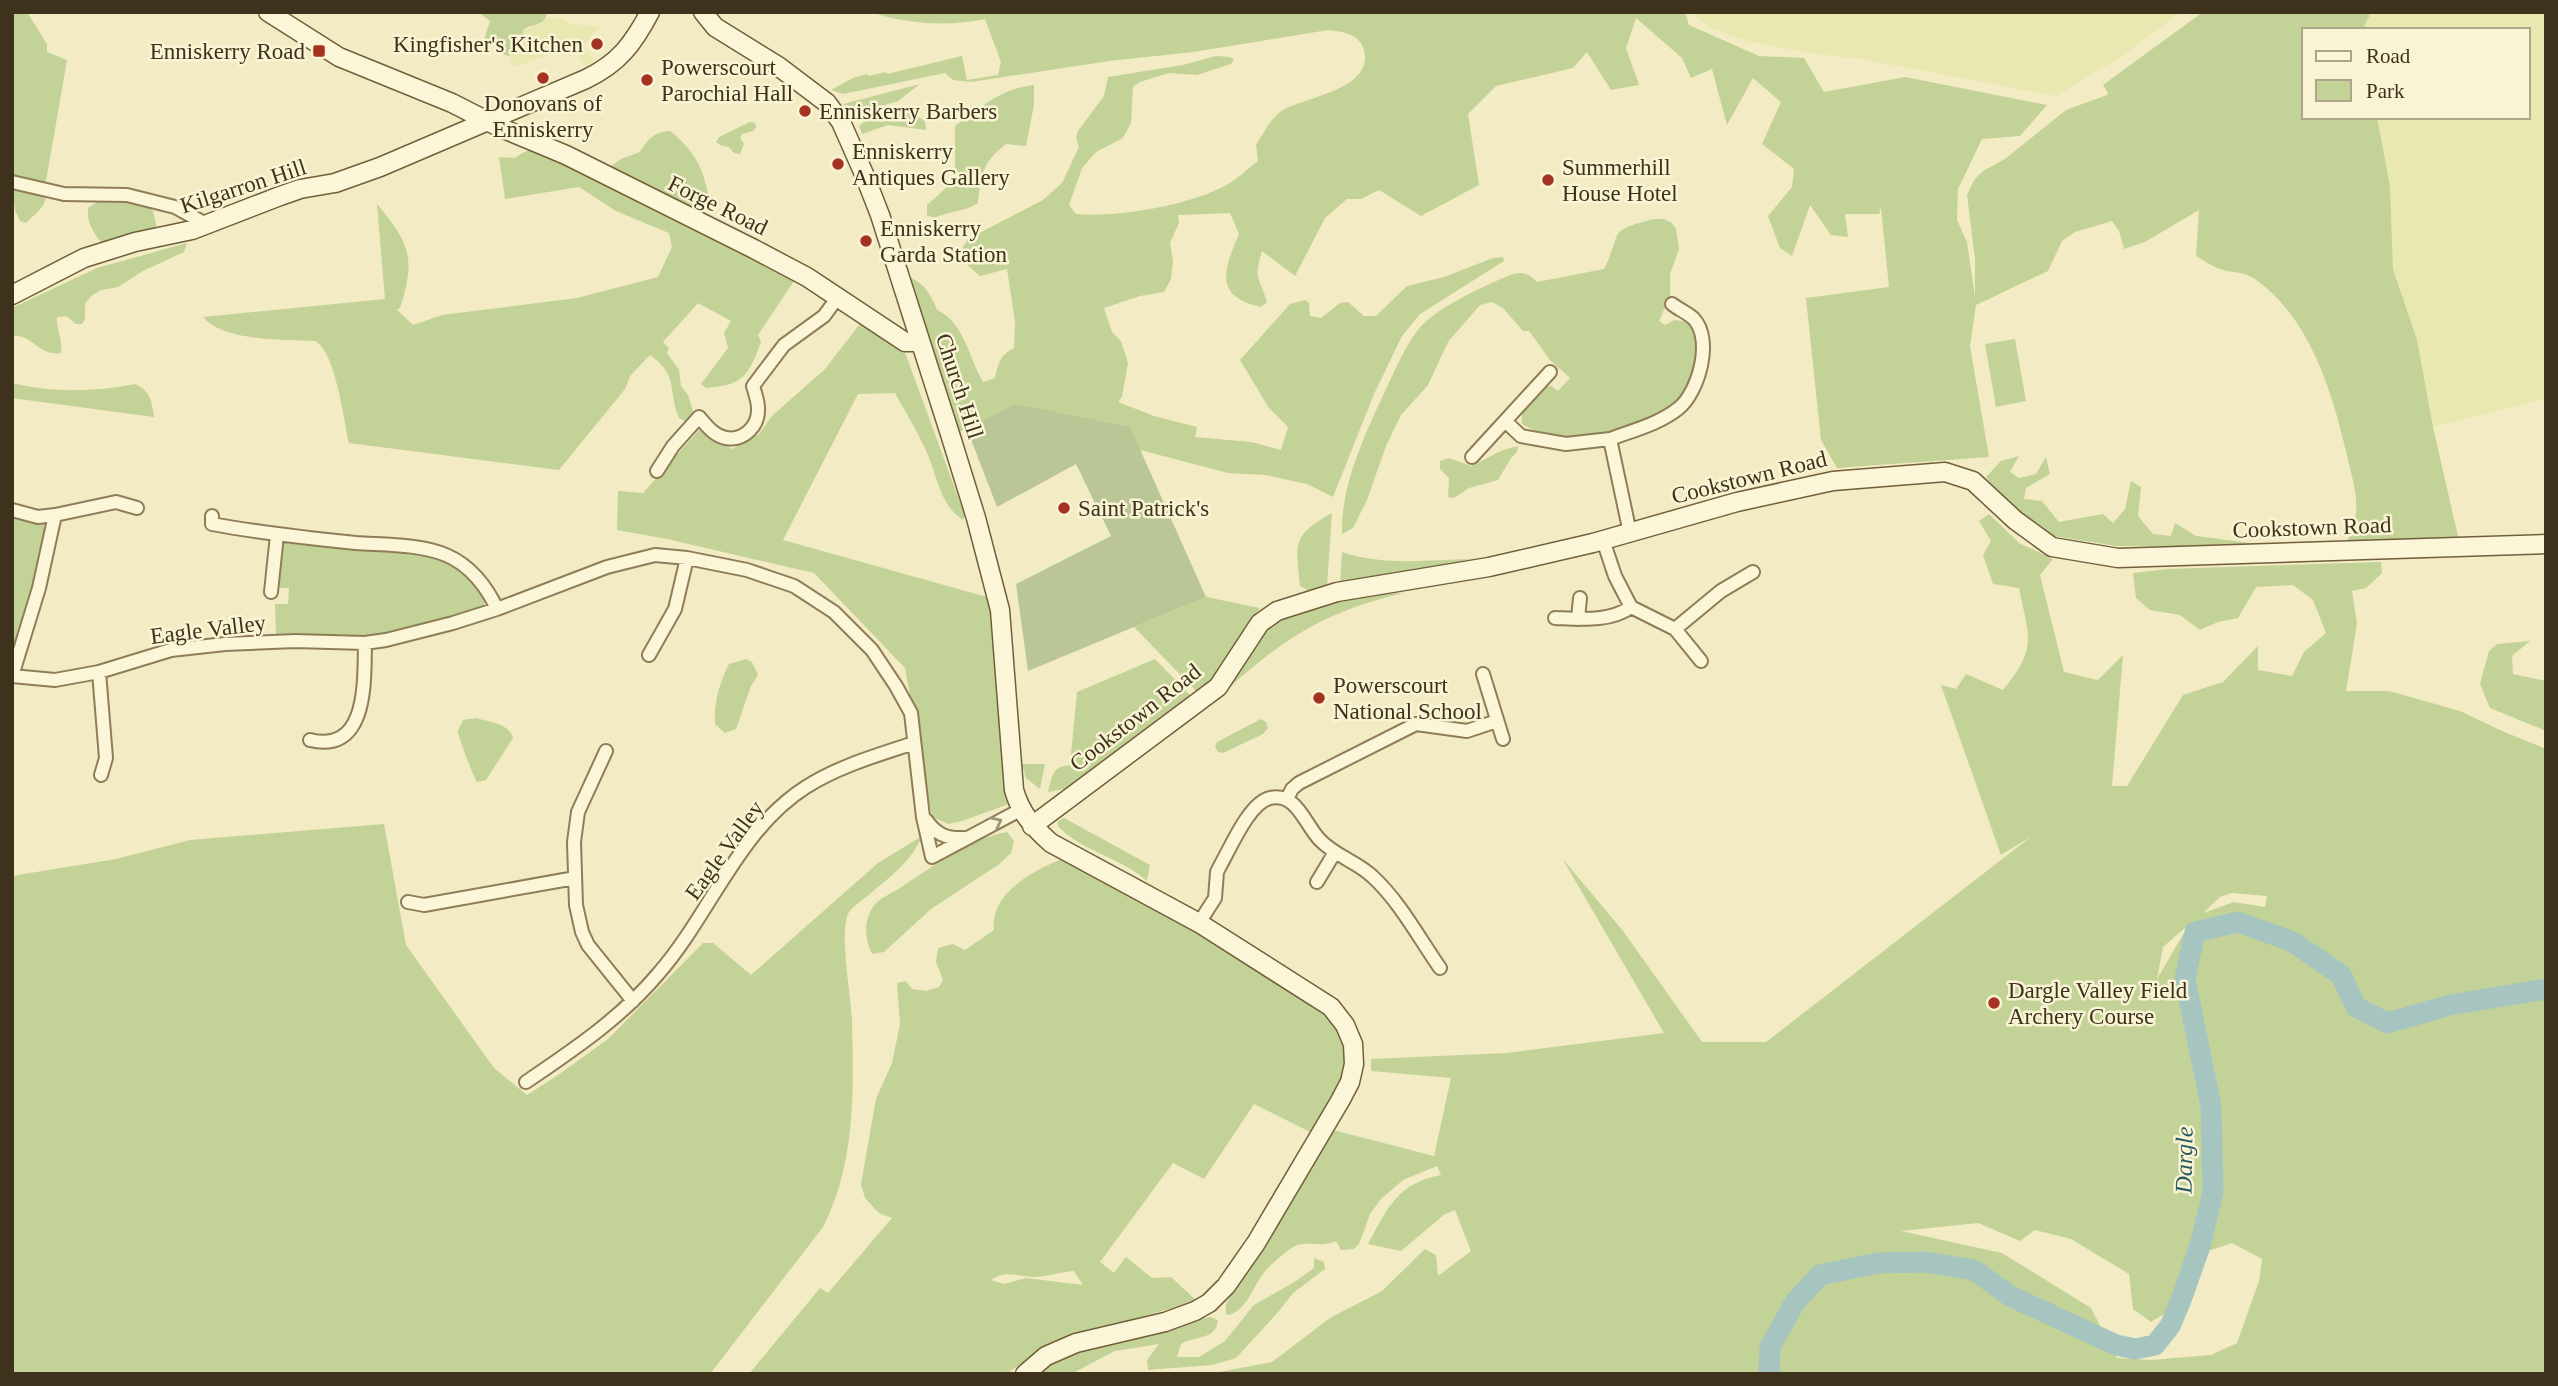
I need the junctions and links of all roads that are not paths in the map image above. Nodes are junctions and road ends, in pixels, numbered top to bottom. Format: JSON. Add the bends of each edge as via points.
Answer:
{"nodes":[{"id":1,"x":268,"y":12,"type":"edge"},
{"id":2,"x":650,"y":12,"type":"edge"},
{"id":3,"x":703,"y":12,"type":"edge"},
{"id":4,"x":488,"y":120,"type":"junction"},
{"id":5,"x":12,"y":182,"type":"edge"},
{"id":6,"x":206,"y":225,"type":"junction"},
{"id":7,"x":12,"y":295,"type":"edge"},
{"id":8,"x":838,"y":297,"type":"junction"},
{"id":9,"x":1672,"y":304,"type":"dead end"},
{"id":10,"x":919,"y":342,"type":"junction"},
{"id":11,"x":1550,"y":372,"type":"dead end"},
{"id":12,"x":1505,"y":421,"type":"junction"},
{"id":13,"x":1611,"y":439,"type":"junction"},
{"id":14,"x":1472,"y":457,"type":"dead end"},
{"id":15,"x":657,"y":471,"type":"dead end"},
{"id":16,"x":137,"y":508,"type":"dead end"},
{"id":17,"x":12,"y":510,"type":"edge"},
{"id":18,"x":55,"y":515,"type":"junction"},
{"id":19,"x":212,"y":516,"type":"dead end"},
{"id":20,"x":1630,"y":533,"type":"junction"},
{"id":21,"x":277,"y":536,"type":"junction"},
{"id":22,"x":1603,"y":540,"type":"junction"},
{"id":23,"x":2546,"y":544,"type":"edge"},
{"id":24,"x":687,"y":558,"type":"junction"},
{"id":25,"x":1753,"y":572,"type":"dead end"},
{"id":26,"x":271,"y":592,"type":"dead end"},
{"id":27,"x":1580,"y":598,"type":"dead end"},
{"id":28,"x":1631,"y":607,"type":"junction"},
{"id":29,"x":497,"y":609,"type":"junction"},
{"id":30,"x":1555,"y":618,"type":"dead end"},
{"id":31,"x":1578,"y":619,"type":"junction"},
{"id":32,"x":1675,"y":629,"type":"junction"},
{"id":33,"x":365,"y":643,"type":"junction"},
{"id":34,"x":649,"y":655,"type":"dead end"},
{"id":35,"x":1701,"y":661,"type":"dead end"},
{"id":36,"x":99,"y":672,"type":"junction"},
{"id":37,"x":1483,"y":674,"type":"dead end"},
{"id":38,"x":12,"y":676,"type":"edge"},
{"id":39,"x":1497,"y":721,"type":"junction"},
{"id":40,"x":1503,"y":739,"type":"dead end"},
{"id":41,"x":310,"y":740,"type":"dead end"},
{"id":42,"x":915,"y":743,"type":"junction"},
{"id":43,"x":606,"y":751,"type":"dead end"},
{"id":44,"x":101,"y":775,"type":"dead end"},
{"id":45,"x":1287,"y":799,"type":"junction"},
{"id":46,"x":1020,"y":810,"type":"junction"},
{"id":47,"x":923,"y":817,"type":"junction"},
{"id":48,"x":1032,"y":826,"type":"junction"},
{"id":49,"x":968,"y":837,"type":"junction"},
{"id":50,"x":1335,"y":852,"type":"junction"},
{"id":51,"x":575,"y":878,"type":"junction"},
{"id":52,"x":1317,"y":882,"type":"dead end"},
{"id":53,"x":408,"y":902,"type":"dead end"},
{"id":54,"x":1199,"y":923,"type":"junction"},
{"id":55,"x":1440,"y":968,"type":"dead end"},
{"id":56,"x":634,"y":1001,"type":"junction"},
{"id":57,"x":526,"y":1082,"type":"dead end"},
{"id":58,"x":1025,"y":1374,"type":"edge"}],
"edges":[{"from":1,"to":4,"type":"street","name":"Forge Road","via":[[339,57]]},
{"from":2,"to":4,"type":"street","name":"Kilgarron Hill","via":[[615,63]]},
{"from":3,"to":10,"type":"street","name":"Church Hill","via":[[715,27],[827,103],[841,122],[880,215]]},
{"from":4,"to":6,"type":"street","name":"Kilgarron Hill","via":[[380,167],[300,189]]},
{"from":4,"to":8,"type":"street","name":"Forge Road","via":[[754,249]]},
{"from":5,"to":6,"type":"street","via":[[64,194],[127,195],[175,207]]},
{"from":6,"to":7,"type":"street","name":"Kilgarron Hill","via":[[85,258]]},
{"from":8,"to":10,"type":"street","name":"Forge Road","via":[[905,342]]},
{"from":8,"to":15,"type":"street","via":[[824,316],[784,345],[754,386],[759,408],[754,426],[746,434],[727,438],[699,417]]},
{"from":9,"to":13,"type":"street","via":[[1695,320],[1705,341],[1699,377],[1682,406],[1656,422]]},
{"from":10,"to":46,"type":"street","name":"Church Hill","via":[[976,518],[1000,610],[1014,790]]},
{"from":11,"to":12,"type":"street"},
{"from":12,"to":13,"type":"street","via":[[1521,436],[1566,444]]},
{"from":12,"to":14,"type":"street"},
{"from":13,"to":20,"type":"street"},
{"from":16,"to":18,"type":"street","via":[[116,502]]},
{"from":17,"to":18,"type":"street","via":[[38,517]]},
{"from":18,"to":38,"type":"street","name":"Eagle Valley"},
{"from":19,"to":21,"type":"street","via":[[212,524]]},
{"from":20,"to":22,"type":"street","name":"Cookstown Road"},
{"from":20,"to":23,"type":"street","name":"Cookstown Road","via":[[1833,481],[1945,472],[1973,481],[2052,547],[2118,558]]},
{"from":21,"to":26,"type":"street","name":"Eagle Valley"},
{"from":21,"to":29,"type":"street","via":[[418,548],[447,555],[480,582]]},
{"from":22,"to":28,"type":"street"},
{"from":22,"to":48,"type":"street","name":"Cookstown Road","via":[[1489,567],[1337,592],[1277,611],[1260,623],[1218,687]]},
{"from":24,"to":29,"type":"street","name":"Eagle Valley","via":[[655,555],[607,567]]},
{"from":24,"to":34,"type":"street","via":[[675,609]]},
{"from":24,"to":42,"type":"street","name":"Eagle Valley","via":[[747,570],[794,586],[834,612],[872,650],[896,686],[911,713]]},
{"from":25,"to":32,"type":"street","via":[[1721,591]]},
{"from":27,"to":31,"type":"street"},
{"from":28,"to":31,"type":"street","via":[[1619,615]]},
{"from":28,"to":32,"type":"street"},
{"from":29,"to":33,"type":"street","name":"Eagle Valley","via":[[408,636]]},
{"from":30,"to":31,"type":"street"},
{"from":32,"to":35,"type":"street"},
{"from":33,"to":36,"type":"street","name":"Eagle Valley","via":[[295,641],[171,650]]},
{"from":33,"to":41,"type":"street","via":[[363,699],[356,719],[334,740]]},
{"from":36,"to":38,"type":"street","name":"Eagle Valley","via":[[55,680]]},
{"from":36,"to":44,"type":"street","via":[[106,758]]},
{"from":37,"to":39,"type":"street"},
{"from":39,"to":40,"type":"street"},
{"from":39,"to":45,"type":"street","via":[[1467,731],[1416,724],[1299,783]]},
{"from":42,"to":47,"type":"street","name":"Eagle Valley"},
{"from":42,"to":56,"type":"street","name":"Eagle Valley","via":[[835,771],[772,814],[681,946]]},
{"from":43,"to":51,"type":"street","via":[[578,812]]},
{"from":45,"to":50,"type":"street","via":[[1318,839]]},
{"from":45,"to":54,"type":"street","via":[[1269,799],[1254,808],[1217,872],[1215,898]]},
{"from":46,"to":48,"type":"street","name":"Church Hill"},
{"from":49,"to":46,"type":"street","one_way":true},
{"from":47,"to":49,"type":"street","via":[[934,831],[950,838]]},
{"from":47,"to":49,"type":"street","name":"Eagle Valley","via":[[932,857]]},
{"from":48,"to":54,"type":"street","name":"Church Hill","via":[[1051,843]]},
{"from":50,"to":52,"type":"street"},
{"from":50,"to":55,"type":"street","via":[[1371,874],[1384,888]]},
{"from":51,"to":53,"type":"street","via":[[425,905]]},
{"from":51,"to":56,"type":"street","via":[[585,938]]},
{"from":54,"to":58,"type":"street","name":"Church Hill","via":[[1331,1007],[1353,1044],[1350,1082],[1256,1242],[1209,1303],[1165,1322],[1076,1343],[1046,1356]]},
{"from":56,"to":57,"type":"street","name":"Eagle Valley"}]}
